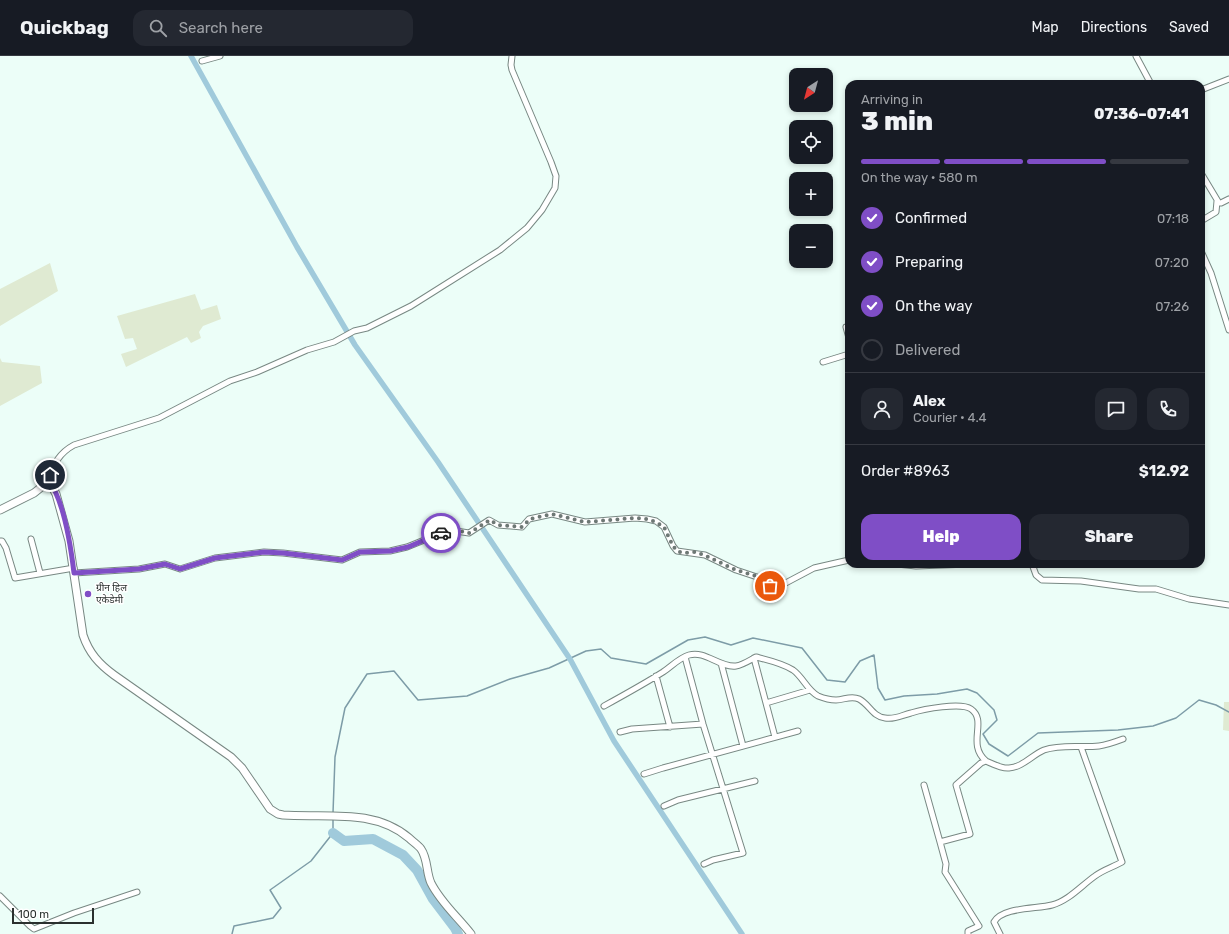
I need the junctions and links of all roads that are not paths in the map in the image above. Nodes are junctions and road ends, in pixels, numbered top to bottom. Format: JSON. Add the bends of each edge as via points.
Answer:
{"nodes":[{"id":1,"x":220,"y":56,"type":"edge"},
{"id":2,"x":512,"y":56,"type":"edge"},
{"id":3,"x":1136,"y":56,"type":"edge"},
{"id":4,"x":202,"y":61,"type":"dead end"},
{"id":5,"x":1229,"y":79,"type":"edge"},
{"id":6,"x":1149,"y":80,"type":"edge"},
{"id":7,"x":1205,"y":88,"type":"edge"},
{"id":8,"x":1205,"y":180,"type":"edge"},
{"id":9,"x":1229,"y":199,"type":"edge"},
{"id":10,"x":1217,"y":200,"type":"junction"},
{"id":11,"x":1205,"y":219,"type":"edge"},
{"id":12,"x":1205,"y":260,"type":"edge"},
{"id":13,"x":1229,"y":330,"type":"edge"},
{"id":14,"x":845,"y":355,"type":"edge"},
{"id":15,"x":823,"y":362,"type":"dead end"},
{"id":16,"x":49,"y":481,"type":"junction"},
{"id":17,"x":0,"y":510,"type":"edge"},
{"id":18,"x":31,"y":539,"type":"dead end"},
{"id":19,"x":0,"y":541,"type":"edge"},
{"id":20,"x":845,"y":561,"type":"edge"},
{"id":21,"x":1033,"y":568,"type":"edge"},
{"id":22,"x":74,"y":570,"type":"junction"},
{"id":23,"x":40,"y":573,"type":"junction"},
{"id":24,"x":1229,"y":605,"type":"edge"},
{"id":25,"x":685,"y":657,"type":"junction"},
{"id":26,"x":754,"y":658,"type":"junction"},
{"id":27,"x":721,"y":663,"type":"junction"},
{"id":28,"x":656,"y":676,"type":"junction"},
{"id":29,"x":810,"y":690,"type":"junction"},
{"id":30,"x":766,"y":704,"type":"junction"},
{"id":31,"x":604,"y":706,"type":"dead end"},
{"id":32,"x":703,"y":724,"type":"junction"},
{"id":33,"x":670,"y":727,"type":"junction"},
{"id":34,"x":798,"y":731,"type":"dead end"},
{"id":35,"x":620,"y":732,"type":"dead end"},
{"id":36,"x":775,"y":737,"type":"junction"},
{"id":37,"x":1123,"y":739,"type":"dead end"},
{"id":38,"x":743,"y":746,"type":"junction"},
{"id":39,"x":1081,"y":747,"type":"junction"},
{"id":40,"x":712,"y":754,"type":"junction"},
{"id":41,"x":986,"y":761,"type":"junction"},
{"id":42,"x":644,"y":774,"type":"dead end"},
{"id":43,"x":755,"y":780,"type":"dead end"},
{"id":44,"x":924,"y":786,"type":"dead end"},
{"id":45,"x":723,"y":788,"type":"junction"},
{"id":46,"x":664,"y":806,"type":"dead end"},
{"id":47,"x":940,"y":842,"type":"junction"},
{"id":48,"x":704,"y":864,"type":"dead end"},
{"id":49,"x":137,"y":892,"type":"dead end"},
{"id":50,"x":0,"y":896,"type":"edge"},
{"id":51,"x":471,"y":934,"type":"edge"},
{"id":52,"x":968,"y":934,"type":"edge"},
{"id":53,"x":1000,"y":934,"type":"edge"}],
"edges":[{"from":1,"to":4,"type":"street"},
{"from":2,"to":16,"type":"street","via":[[512,70],[556,176],[556,185],[551,197],[527,228],[500,250],[411,306],[367,328],[230,381],[159,418],[74,445],[57,459]]},
{"from":3,"to":6,"type":"street"},
{"from":5,"to":7,"type":"street"},
{"from":8,"to":10,"type":"street"},
{"from":9,"to":10,"type":"street","via":[[1221,203]]},
{"from":10,"to":11,"type":"street","via":[[1216,212]]},
{"from":12,"to":13,"type":"street"},
{"from":14,"to":15,"type":"street"},
{"from":16,"to":17,"type":"street","via":[[34,493]]},
{"from":16,"to":22,"type":"street","via":[[64,518]]},
{"from":18,"to":23,"type":"street"},
{"from":19,"to":23,"type":"street","via":[[6,548],[15,578]]},
{"from":20,"to":22,"type":"street","via":[[814,568],[775,588],[756,576],[704,555],[677,551],[664,527],[647,519],[585,522],[552,514],[530,519],[522,527],[498,525],[490,520],[469,533],[456,530],[444,532],[408,547],[390,551],[360,552],[342,560],[264,552],[215,558],[180,569],[165,564],[139,569]]},
{"from":21,"to":24,"type":"street","via":[[1042,580],[1081,581],[1156,589],[1189,599]]},
{"from":22,"to":23,"type":"street"},
{"from":22,"to":51,"type":"street","via":[[83,635],[97,661],[231,757],[274,812],[283,815],[365,818],[386,824],[404,834],[420,848],[431,882],[439,897]]},
{"from":25,"to":27,"type":"street","via":[[690,654],[699,655]]},
{"from":25,"to":28,"type":"street"},
{"from":25,"to":32,"type":"street"},
{"from":26,"to":27,"type":"street","via":[[736,666]]},
{"from":26,"to":29,"type":"street","via":[[768,660],[793,670]]},
{"from":26,"to":30,"type":"street"},
{"from":27,"to":38,"type":"street"},
{"from":28,"to":31,"type":"street"},
{"from":28,"to":33,"type":"street"},
{"from":29,"to":30,"type":"street"},
{"from":29,"to":41,"type":"street","via":[[826,699],[855,697],[863,701],[874,713],[886,719],[935,708],[952,706],[971,709],[978,718],[977,747]]},
{"from":30,"to":36,"type":"street"},
{"from":32,"to":33,"type":"street"},
{"from":32,"to":40,"type":"street"},
{"from":33,"to":35,"type":"street"},
{"from":34,"to":36,"type":"street"},
{"from":36,"to":38,"type":"street"},
{"from":37,"to":39,"type":"street","via":[[1101,746]]},
{"from":38,"to":40,"type":"street"},
{"from":39,"to":41,"type":"street","via":[[1063,746],[1044,750],[1021,765],[1005,769]]},
{"from":39,"to":53,"type":"street","via":[[1122,862],[1096,875],[1059,902],[1013,911],[996,918],[994,922]]},
{"from":40,"to":42,"type":"street"},
{"from":40,"to":45,"type":"street"},
{"from":41,"to":47,"type":"street","via":[[956,784],[970,834]]},
{"from":43,"to":45,"type":"street"},
{"from":44,"to":47,"type":"street"},
{"from":45,"to":46,"type":"street"},
{"from":45,"to":48,"type":"street","via":[[744,853]]},
{"from":47,"to":52,"type":"street","via":[[946,872],[979,926],[968,931]]},
{"from":49,"to":50,"type":"street","via":[[34,929]]}]}
